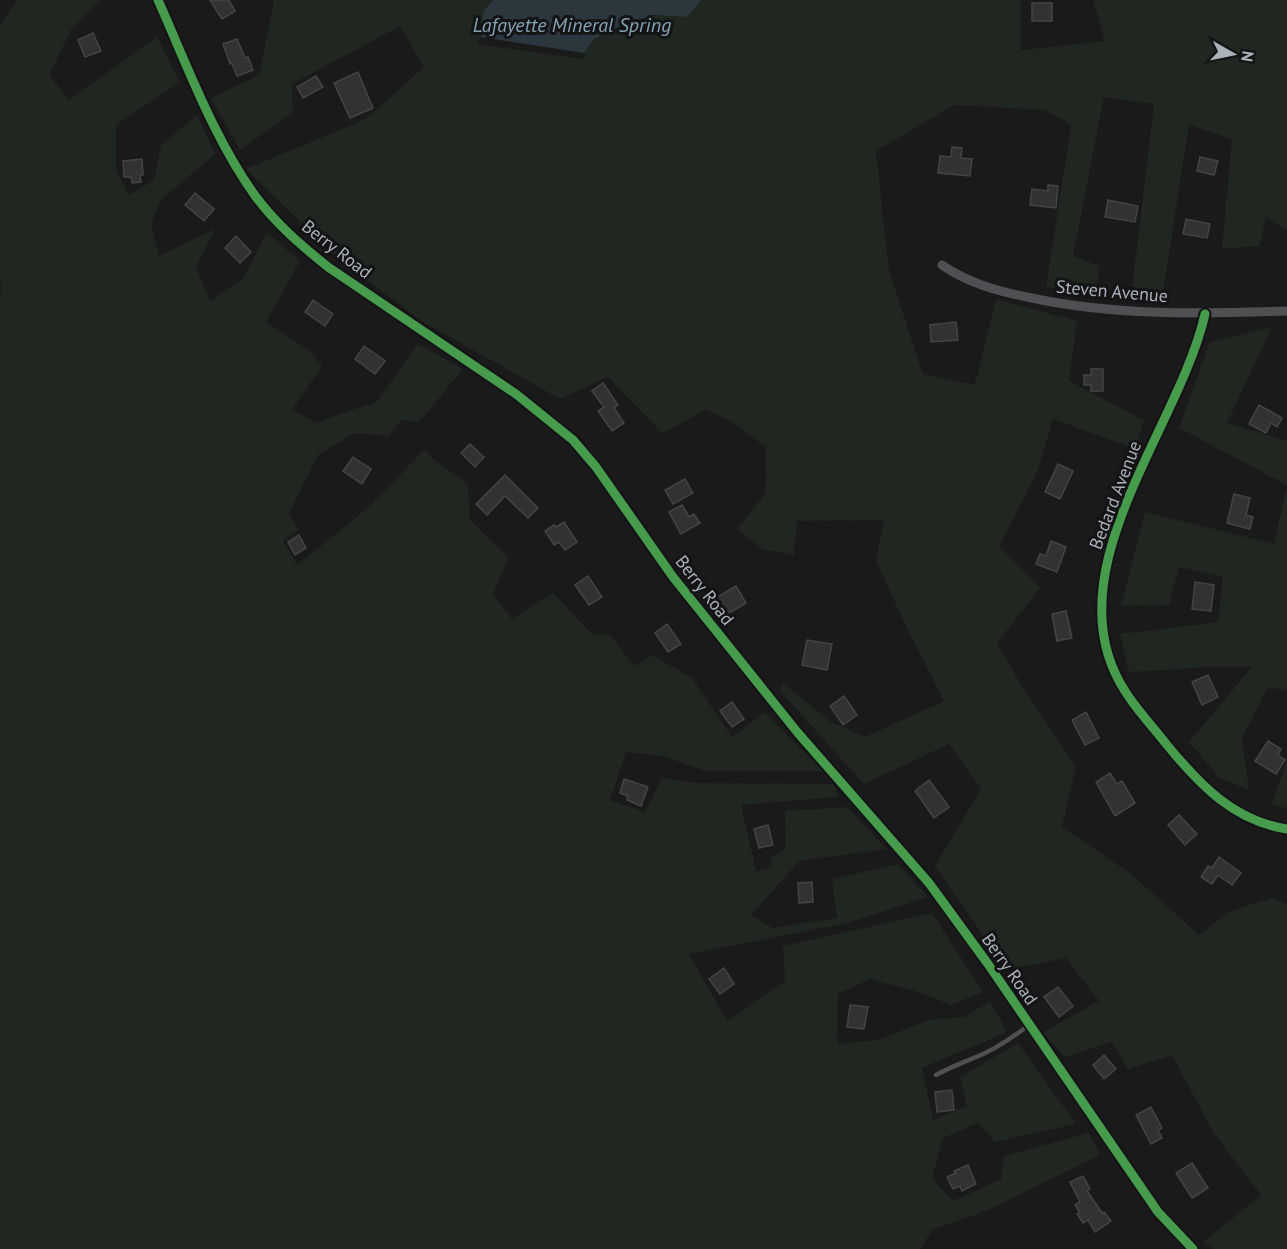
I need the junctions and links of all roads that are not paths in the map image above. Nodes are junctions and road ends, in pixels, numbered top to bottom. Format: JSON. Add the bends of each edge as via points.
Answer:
{"nodes":[{"id":1,"x":158,"y":0,"type":"edge"},
{"id":2,"x":942,"y":266,"type":"dead end"},
{"id":3,"x":1287,"y":311,"type":"edge"},
{"id":4,"x":1205,"y":314,"type":"junction"},
{"id":5,"x":1287,"y":829,"type":"edge"},
{"id":6,"x":1029,"y":1025,"type":"junction"},
{"id":7,"x":936,"y":1075,"type":"dead end"},
{"id":8,"x":1192,"y":1249,"type":"edge"}],
"edges":[{"from":1,"to":6,"type":"street","name":"Berry Road","via":[[229,155],[274,219],[328,267],[508,388],[573,440],[674,577],[798,733],[929,883]]},
{"from":2,"to":4,"type":"street","name":"Steven Avenue","via":[[959,277],[999,291],[1076,307]]},
{"from":3,"to":4,"type":"street","name":"Steven Avenue"},
{"from":4,"to":5,"type":"street","name":"Bedard Avenue","via":[[1199,339],[1110,550],[1102,612],[1107,647],[1117,678],[1133,704],[1198,780],[1226,806],[1246,818]]},
{"from":6,"to":7,"type":"lane","via":[[977,1057]]},
{"from":6,"to":8,"type":"street","name":"Berry Road","via":[[1158,1212]]}]}
